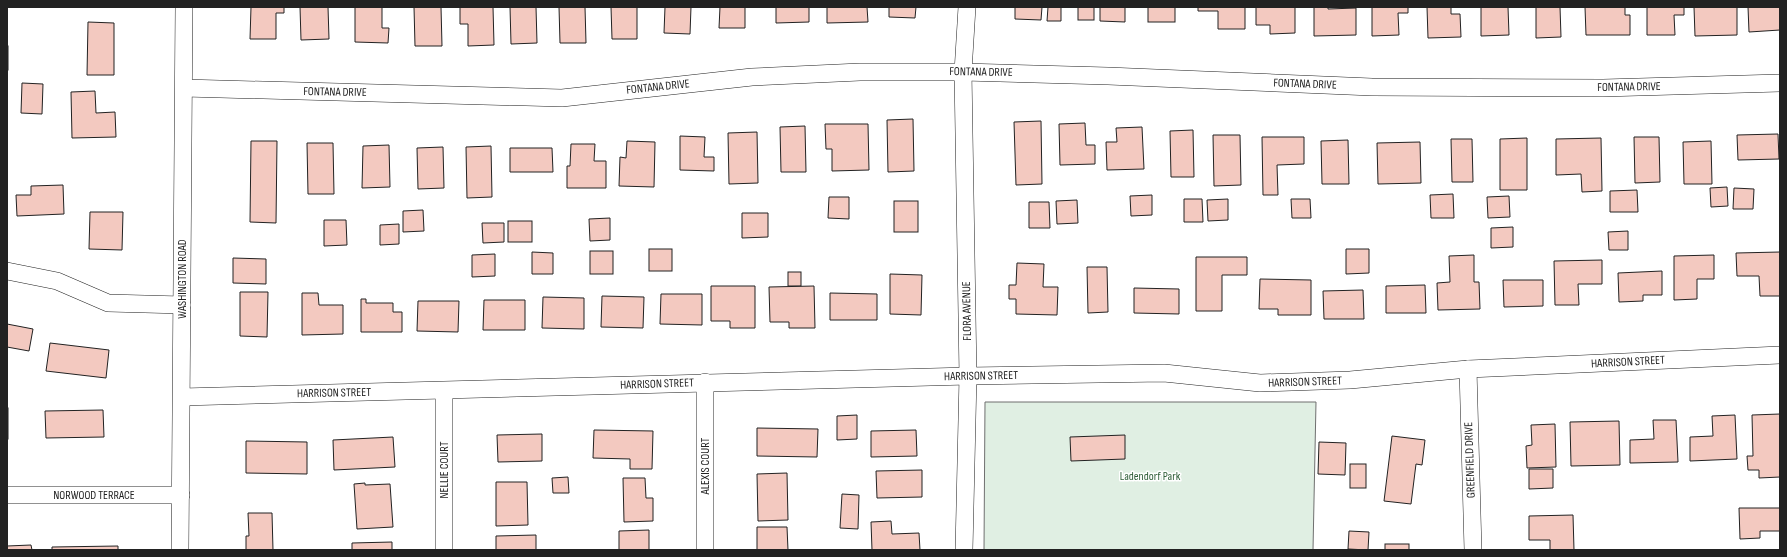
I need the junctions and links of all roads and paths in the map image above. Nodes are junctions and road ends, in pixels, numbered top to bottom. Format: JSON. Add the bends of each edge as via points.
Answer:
{"nodes":[{"id":1,"x":184,"y":7,"type":"edge"},
{"id":2,"x":967,"y":7,"type":"edge"},
{"id":3,"x":963,"y":72,"type":"junction"},
{"id":4,"x":1780,"y":83,"type":"edge"},
{"id":5,"x":184,"y":88,"type":"junction"},
{"id":6,"x":7,"y":271,"type":"edge"},
{"id":7,"x":182,"y":305,"type":"junction"},
{"id":8,"x":1780,"y":355,"type":"edge"},
{"id":9,"x":1468,"y":369,"type":"junction"},
{"id":10,"x":968,"y":376,"type":"junction"},
{"id":11,"x":705,"y":382,"type":"junction"},
{"id":12,"x":444,"y":391,"type":"junction"},
{"id":13,"x":182,"y":397,"type":"junction"},
{"id":14,"x":7,"y":495,"type":"edge"},
{"id":15,"x":181,"y":495,"type":"junction"},
{"id":16,"x":180,"y":550,"type":"edge"},
{"id":17,"x":444,"y":550,"type":"edge"},
{"id":18,"x":705,"y":550,"type":"edge"},
{"id":19,"x":964,"y":550,"type":"edge"},
{"id":20,"x":1473,"y":550,"type":"edge"}],
"edges":[{"from":1,"to":5,"type":"street","name":"WASHINGTON ROAD"},
{"from":2,"to":3,"type":"street","name":"FLORA AVENUE"},
{"from":3,"to":4,"type":"street","name":"FONTANA DRIVE","via":[[1372,87],[1603,88]]},
{"from":3,"to":5,"type":"street","name":"FONTANA DRIVE","via":[[860,72],[752,77],[562,98]]},
{"from":3,"to":10,"type":"street","name":"FLORA AVENUE"},
{"from":5,"to":7,"type":"street","name":"WASHINGTON ROAD"},
{"from":6,"to":7,"type":"street","via":[[57,281],[108,303]]},
{"from":7,"to":13,"type":"street","name":"WASHINGTON ROAD"},
{"from":8,"to":9,"type":"street","name":"HARRISON STREET"},
{"from":9,"to":10,"type":"street","name":"HARRISON STREET","via":[[1350,380],[1260,383],[1164,373]]},
{"from":9,"to":20,"type":"street","name":"GREENFIELD DRIVE"},
{"from":10,"to":11,"type":"street","name":"HARRISON STREET"},
{"from":10,"to":19,"type":"street","name":"FLORA AVENUE"},
{"from":11,"to":12,"type":"street","name":"HARRISON STREET"},
{"from":11,"to":18,"type":"street","name":"ALEXIS COURT"},
{"from":12,"to":13,"type":"street","name":"HARRISON STREET"},
{"from":12,"to":17,"type":"street","name":"NELLIE COURT"},
{"from":13,"to":15,"type":"street","name":"WASHINGTON ROAD"},
{"from":14,"to":15,"type":"street","name":"NORWOOD TERRACE"},
{"from":15,"to":16,"type":"street","name":"WASHINGTON ROAD"}]}
